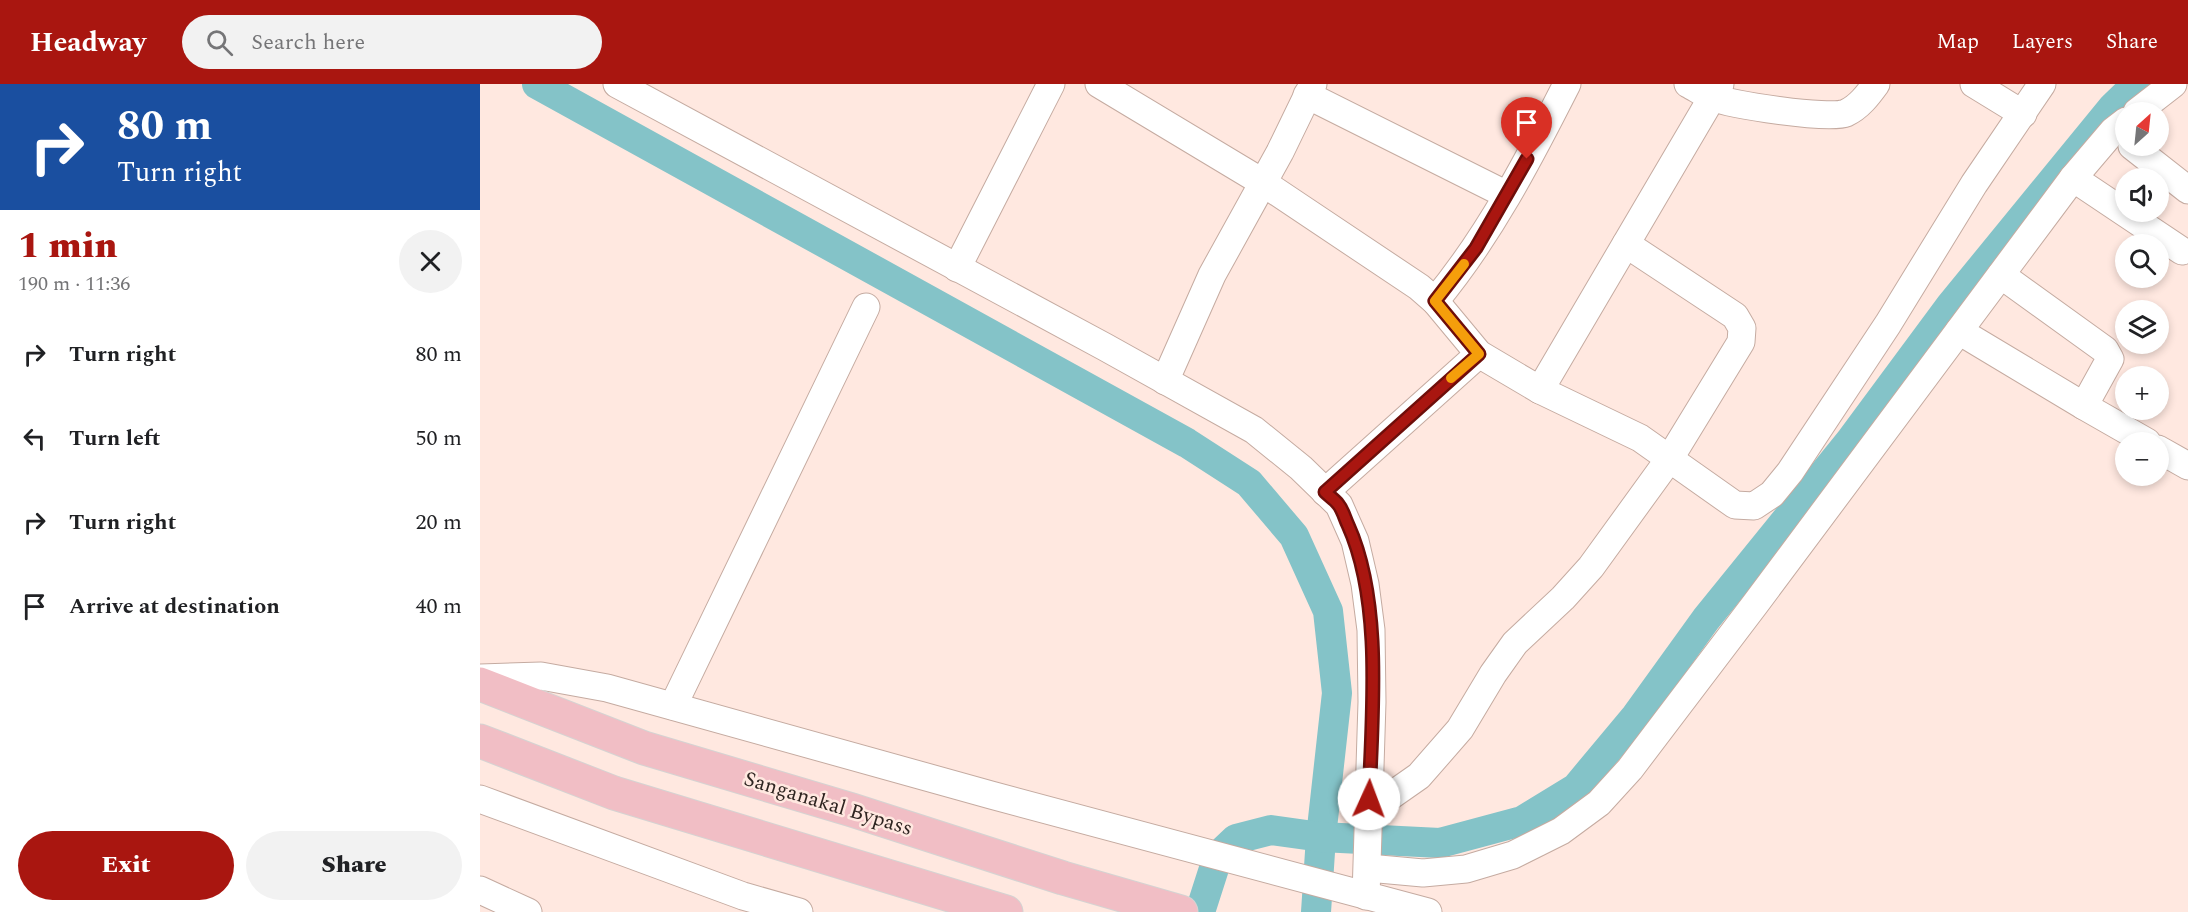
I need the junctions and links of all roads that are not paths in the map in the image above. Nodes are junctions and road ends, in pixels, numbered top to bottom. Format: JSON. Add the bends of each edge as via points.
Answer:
{"nodes":[{"id":1,"x":617,"y":84,"type":"edge"},
{"id":2,"x":1051,"y":84,"type":"edge"},
{"id":3,"x":1099,"y":84,"type":"edge"},
{"id":4,"x":1688,"y":84,"type":"edge"},
{"id":5,"x":1876,"y":84,"type":"edge"},
{"id":6,"x":1974,"y":84,"type":"edge"},
{"id":7,"x":2042,"y":84,"type":"edge"},
{"id":8,"x":2173,"y":84,"type":"edge"},
{"id":9,"x":1565,"y":85,"type":"edge"},
{"id":10,"x":1310,"y":90,"type":"edge"},
{"id":11,"x":1716,"y":91,"type":"edge"},
{"id":12,"x":2150,"y":102,"type":"edge"},
{"id":13,"x":2023,"y":114,"type":"junction"},
{"id":14,"x":2115,"y":143,"type":"edge"},
{"id":15,"x":2148,"y":156,"type":"edge"},
{"id":16,"x":2073,"y":178,"type":"junction"},
{"id":17,"x":1262,"y":182,"type":"junction"},
{"id":18,"x":2188,"y":190,"type":"edge"},
{"id":19,"x":1507,"y":195,"type":"junction"},
{"id":20,"x":1626,"y":244,"type":"junction"},
{"id":21,"x":2182,"y":251,"type":"dead end"},
{"id":22,"x":957,"y":268,"type":"junction"},
{"id":23,"x":2001,"y":275,"type":"junction"},
{"id":24,"x":1435,"y":301,"type":"junction"},
{"id":25,"x":866,"y":307,"type":"dead end"},
{"id":26,"x":1959,"y":331,"type":"junction"},
{"id":27,"x":1479,"y":354,"type":"junction"},
{"id":28,"x":1165,"y":381,"type":"junction"},
{"id":29,"x":1540,"y":390,"type":"junction"},
{"id":30,"x":2084,"y":406,"type":"junction"},
{"id":31,"x":2130,"y":432,"type":"edge"},
{"id":32,"x":2169,"y":455,"type":"edge"},
{"id":33,"x":1670,"y":458,"type":"junction"},
{"id":34,"x":2188,"y":466,"type":"edge"},
{"id":35,"x":1325,"y":492,"type":"junction"},
{"id":36,"x":480,"y":678,"type":"edge"},
{"id":37,"x":480,"y":684,"type":"edge"},
{"id":38,"x":673,"y":706,"type":"junction"},
{"id":39,"x":480,"y":741,"type":"edge"},
{"id":40,"x":480,"y":798,"type":"edge"},
{"id":41,"x":1369,"y":811,"type":"junction"},
{"id":42,"x":1368,"y":868,"type":"junction"},
{"id":43,"x":480,"y":890,"type":"edge"},
{"id":44,"x":1355,"y":892,"type":"junction"},
{"id":45,"x":528,"y":912,"type":"edge"},
{"id":46,"x":799,"y":912,"type":"edge"},
{"id":47,"x":1006,"y":912,"type":"edge"},
{"id":48,"x":1181,"y":912,"type":"edge"},
{"id":49,"x":1428,"y":912,"type":"edge"}],
"edges":[{"from":1,"to":22,"type":"street"},
{"from":2,"to":22,"type":"street"},
{"from":3,"to":17,"type":"street"},
{"from":4,"to":11,"type":"street"},
{"from":5,"to":11,"type":"street","via":[[1860,104],[1845,113],[1824,114],[1756,107]]},
{"from":6,"to":13,"type":"street"},
{"from":7,"to":13,"type":"street"},
{"from":8,"to":12,"type":"street"},
{"from":9,"to":19,"type":"street"},
{"from":10,"to":17,"type":"street"},
{"from":10,"to":19,"type":"street"},
{"from":11,"to":20,"type":"street"},
{"from":13,"to":33,"type":"street","via":[[1974,184],[1888,324],[1772,494],[1754,506],[1735,505]]},
{"from":14,"to":16,"type":"street"},
{"from":15,"to":18,"type":"street"},
{"from":16,"to":21,"type":"street"},
{"from":16,"to":23,"type":"street"},
{"from":17,"to":24,"type":"street"},
{"from":17,"to":28,"type":"street","via":[[1212,275]]},
{"from":19,"to":24,"type":"street","via":[[1476,248]]},
{"from":20,"to":29,"type":"street"},
{"from":20,"to":33,"type":"street","via":[[1723,307],[1742,328],[1741,342]]},
{"from":22,"to":28,"type":"street"},
{"from":23,"to":26,"type":"street"},
{"from":23,"to":30,"type":"street","via":[[2105,350],[2110,359]]},
{"from":24,"to":27,"type":"street"},
{"from":25,"to":38,"type":"street"},
{"from":26,"to":30,"type":"street"},
{"from":26,"to":42,"type":"street","via":[[1756,603],[1599,803],[1561,831],[1522,850],[1466,869],[1424,873]]},
{"from":27,"to":29,"type":"street"},
{"from":27,"to":35,"type":"street"},
{"from":28,"to":35,"type":"street","via":[[1254,430]]},
{"from":29,"to":33,"type":"street","via":[[1640,438]]},
{"from":30,"to":31,"type":"street"},
{"from":32,"to":34,"type":"street"},
{"from":33,"to":41,"type":"street","via":[[1591,567],[1515,643],[1453,737],[1419,776]]},
{"from":35,"to":41,"type":"street","via":[[1339,505],[1355,541],[1365,584],[1371,630]]},
{"from":36,"to":38,"type":"street","via":[[541,676]]},
{"from":37,"to":48,"type":"main road","name":"Sanganakal Bypass","via":[[644,748]]},
{"from":38,"to":44,"type":"street"},
{"from":39,"to":47,"type":"main road","via":[[614,793]]},
{"from":40,"to":46,"type":"street","via":[[743,896]]},
{"from":41,"to":42,"type":"street"},
{"from":42,"to":44,"type":"street"},
{"from":43,"to":45,"type":"street"},
{"from":44,"to":49,"type":"street"}]}
